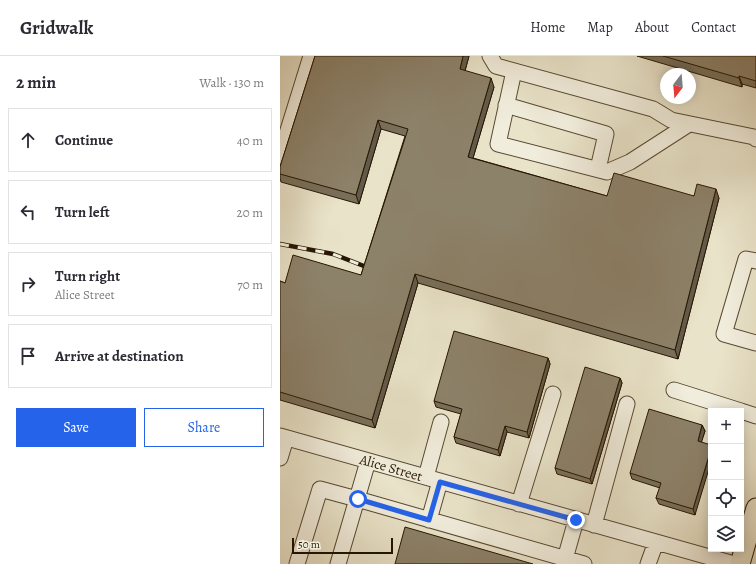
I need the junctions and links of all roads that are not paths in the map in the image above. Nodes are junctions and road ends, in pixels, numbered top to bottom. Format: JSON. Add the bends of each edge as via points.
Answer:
{"nodes":[{"id":1,"x":311,"y":56,"type":"edge"},
{"id":2,"x":490,"y":56,"type":"edge"},
{"id":3,"x":514,"y":71,"type":"junction"},
{"id":4,"x":506,"y":105,"type":"junction"},
{"id":5,"x":690,"y":124,"type":"junction"},
{"id":6,"x":756,"y":139,"type":"edge"},
{"id":7,"x":280,"y":156,"type":"edge"},
{"id":8,"x":598,"y":170,"type":"junction"},
{"id":9,"x":756,"y":261,"type":"edge"},
{"id":10,"x":756,"y":343,"type":"edge"},
{"id":11,"x":674,"y":390,"type":"dead end"},
{"id":12,"x":553,"y":394,"type":"dead end"},
{"id":13,"x":627,"y":404,"type":"dead end"},
{"id":14,"x":731,"y":408,"type":"edge"},
{"id":15,"x":744,"y":412,"type":"edge"},
{"id":16,"x":756,"y":416,"type":"edge"},
{"id":17,"x":441,"y":422,"type":"dead end"},
{"id":18,"x":283,"y":437,"type":"edge"},
{"id":19,"x":280,"y":458,"type":"edge"},
{"id":20,"x":368,"y":461,"type":"junction"},
{"id":21,"x":433,"y":480,"type":"junction"},
{"id":22,"x":358,"y":499,"type":"junction"},
{"id":23,"x":519,"y":504,"type":"junction"},
{"id":24,"x":756,"y":508,"type":"edge"},
{"id":25,"x":429,"y":520,"type":"junction"},
{"id":26,"x":576,"y":520,"type":"junction"},
{"id":27,"x":594,"y":525,"type":"junction"},
{"id":28,"x":656,"y":542,"type":"junction"},
{"id":29,"x":565,"y":559,"type":"junction"},
{"id":30,"x":297,"y":564,"type":"edge"},
{"id":31,"x":338,"y":564,"type":"edge"},
{"id":32,"x":584,"y":564,"type":"edge"},
{"id":33,"x":648,"y":564,"type":"edge"},
{"id":34,"x":734,"y":564,"type":"edge"},
{"id":35,"x":740,"y":564,"type":"edge"}],
"edges":[{"from":1,"to":7,"type":"street"},
{"from":2,"to":3,"type":"street","via":[[496,66]]},
{"from":3,"to":4,"type":"street"},
{"from":3,"to":5,"type":"street","via":[[653,109],[671,120]]},
{"from":4,"to":8,"type":"street","via":[[606,134]]},
{"from":4,"to":8,"type":"street","via":[[498,144]]},
{"from":5,"to":6,"type":"street"},
{"from":5,"to":8,"type":"street","via":[[630,162],[607,172]]},
{"from":9,"to":10,"type":"street","via":[[746,259],[724,334]]},
{"from":11,"to":14,"type":"street"},
{"from":12,"to":23,"type":"street"},
{"from":13,"to":27,"type":"street"},
{"from":15,"to":16,"type":"street"},
{"from":17,"to":21,"type":"street"},
{"from":18,"to":19,"type":"street"},
{"from":18,"to":20,"type":"street","name":"Alice Street"},
{"from":20,"to":21,"type":"street","name":"Alice Street"},
{"from":20,"to":22,"type":"street"},
{"from":21,"to":23,"type":"street","name":"Alice Street"},
{"from":21,"to":25,"type":"street"},
{"from":22,"to":25,"type":"street"},
{"from":22,"to":30,"type":"street","via":[[320,489]]},
{"from":22,"to":31,"type":"street"},
{"from":23,"to":26,"type":"street","name":"Alice Street"},
{"from":24,"to":35,"type":"main road"},
{"from":25,"to":29,"type":"street"},
{"from":26,"to":27,"type":"street","name":"Alice Street"},
{"from":26,"to":29,"type":"street"},
{"from":27,"to":28,"type":"street","name":"Alice Street"},
{"from":28,"to":33,"type":"street"},
{"from":28,"to":34,"type":"street","name":"Alice Street"},
{"from":29,"to":32,"type":"street"}]}
